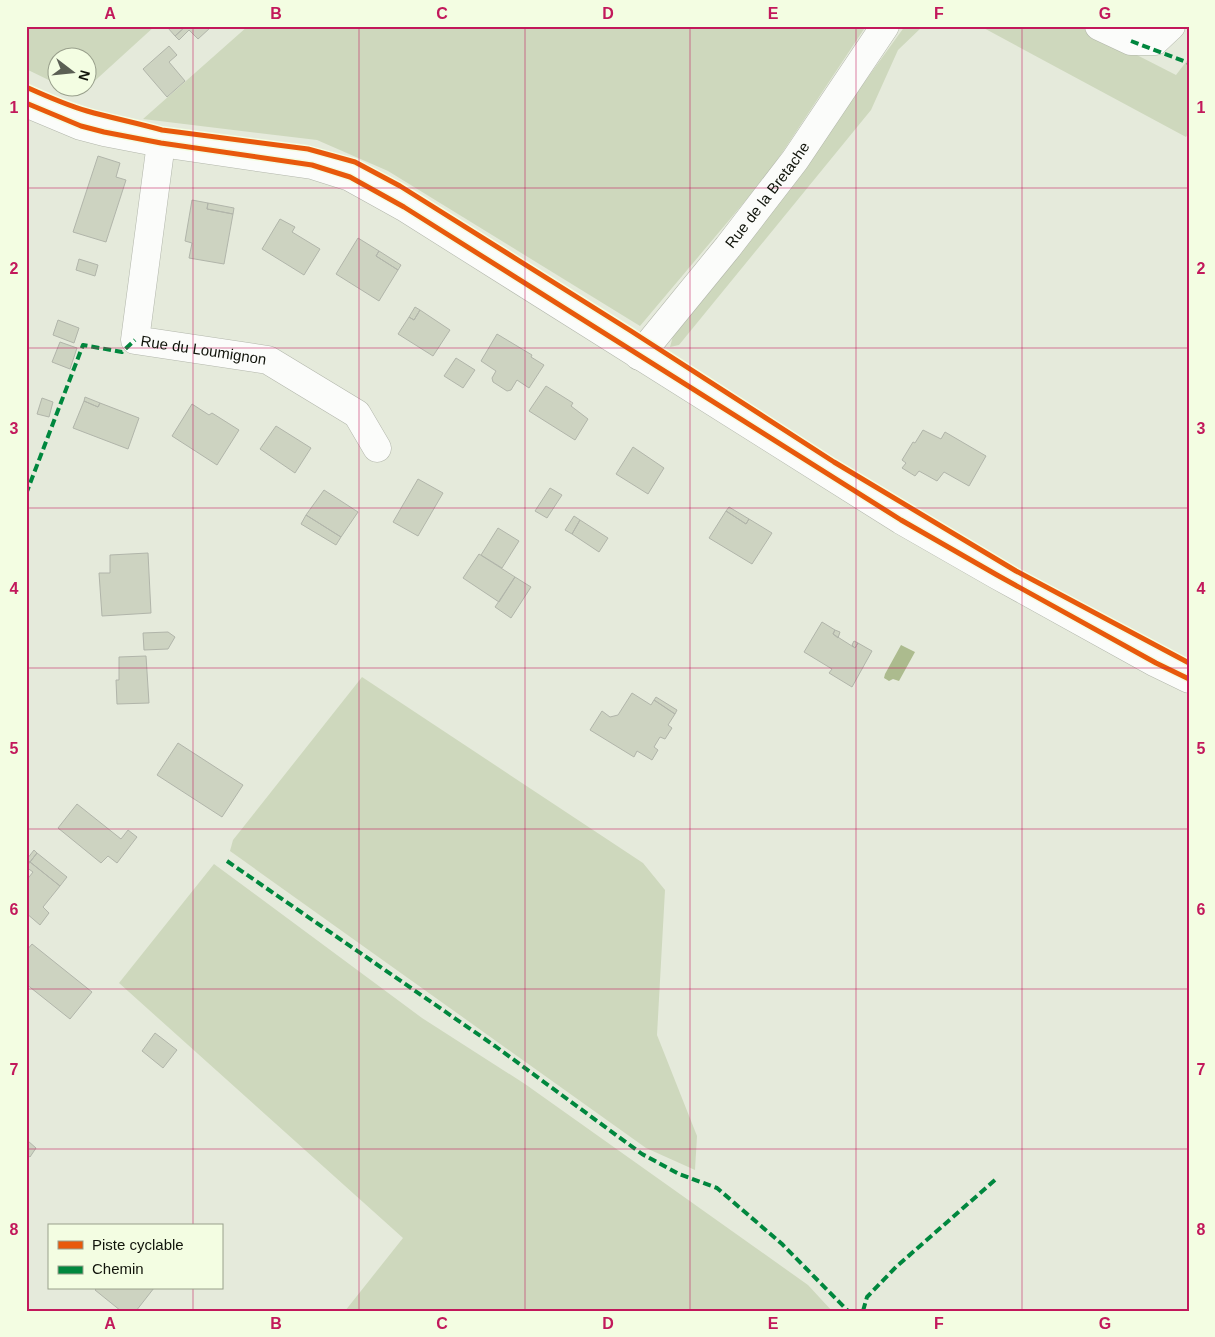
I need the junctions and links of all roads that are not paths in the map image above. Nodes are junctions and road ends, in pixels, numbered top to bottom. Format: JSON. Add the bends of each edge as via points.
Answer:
{"nodes":[{"id":1,"x":885,"y":26,"type":"edge"},
{"id":2,"x":1099,"y":26,"type":"edge"},
{"id":3,"x":1171,"y":26,"type":"edge"},
{"id":4,"x":26,"y":103,"type":"edge"},
{"id":5,"x":161,"y":143,"type":"junction"},
{"id":6,"x":639,"y":356,"type":"junction"},
{"id":7,"x":377,"y":448,"type":"dead end"},
{"id":8,"x":1189,"y":679,"type":"edge"}],
"edges":[{"from":1,"to":6,"type":"street","name":"Rue de la Bretache","via":[[795,160]]},
{"from":2,"to":3,"type":"street","via":[[1131,42],[1154,41]]},
{"from":4,"to":5,"type":"street","via":[[81,126]]},
{"from":5,"to":6,"type":"street","via":[[312,165],[350,177],[404,207]]},
{"from":5,"to":7,"type":"street","name":"Rue du Loumignon","via":[[135,340],[268,360],[357,414]]},
{"from":6,"to":8,"type":"street","via":[[901,520]]}]}
